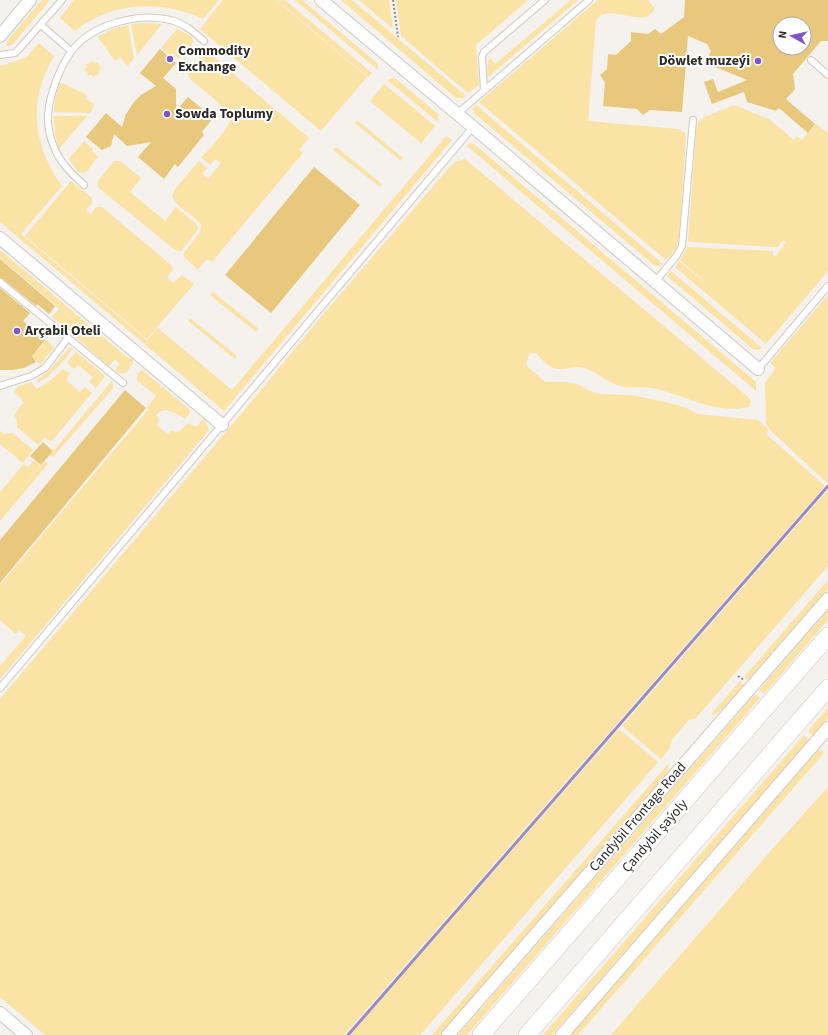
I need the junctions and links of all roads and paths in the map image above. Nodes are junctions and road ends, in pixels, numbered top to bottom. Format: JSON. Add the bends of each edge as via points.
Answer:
{"nodes":[{"id":1,"x":30,"y":0,"type":"edge"},
{"id":2,"x":62,"y":0,"type":"edge"},
{"id":3,"x":321,"y":0,"type":"edge"},
{"id":4,"x":393,"y":0,"type":"edge"},
{"id":5,"x":544,"y":0,"type":"edge"},
{"id":6,"x":589,"y":0,"type":"edge"},
{"id":7,"x":40,"y":25,"type":"junction"},
{"id":8,"x":0,"y":36,"type":"edge"},
{"id":9,"x":398,"y":37,"type":"dead end"},
{"id":10,"x":204,"y":41,"type":"dead end"},
{"id":11,"x":71,"y":51,"type":"junction"},
{"id":12,"x":0,"y":55,"type":"edge"},
{"id":13,"x":811,"y":60,"type":"dead end"},
{"id":14,"x":828,"y":75,"type":"edge"},
{"id":15,"x":484,"y":90,"type":"junction"},
{"id":16,"x":457,"y":114,"type":"junction"},
{"id":17,"x":693,"y":120,"type":"dead end"},
{"id":18,"x":473,"y":127,"type":"junction"},
{"id":19,"x":84,"y":185,"type":"dead end"},
{"id":20,"x":0,"y":238,"type":"edge"},
{"id":21,"x":0,"y":282,"type":"edge"},
{"id":22,"x":655,"y":282,"type":"junction"},
{"id":23,"x":828,"y":286,"type":"edge"},
{"id":24,"x":68,"y":338,"type":"junction"},
{"id":25,"x":758,"y":369,"type":"joint"},
{"id":26,"x":122,"y":383,"type":"dead end"},
{"id":27,"x":0,"y":386,"type":"edge"},
{"id":28,"x":222,"y":425,"type":"junction"},
{"id":29,"x":828,"y":599,"type":"edge"},
{"id":30,"x":828,"y":636,"type":"edge"},
{"id":31,"x":738,"y":676,"type":"dead end"},
{"id":32,"x":751,"y":687,"type":"junction"},
{"id":33,"x":0,"y":688,"type":"edge"},
{"id":34,"x":828,"y":688,"type":"edge"},
{"id":35,"x":828,"y":728,"type":"edge"},
{"id":36,"x":0,"y":1013,"type":"edge"},
{"id":37,"x":26,"y":1035,"type":"edge"},
{"id":38,"x":448,"y":1035,"type":"edge"},
{"id":39,"x":481,"y":1035,"type":"edge"},
{"id":40,"x":527,"y":1035,"type":"edge"},
{"id":41,"x":562,"y":1035,"type":"edge"}],
"edges":[{"from":1,"to":8,"type":"street"},
{"from":2,"to":7,"type":"lane"},
{"from":3,"to":16,"type":"street"},
{"from":4,"to":9,"type":"path"},
{"from":5,"to":15,"type":"lane","via":[[484,52]]},
{"from":6,"to":15,"type":"lane"},
{"from":7,"to":11,"type":"lane"},
{"from":7,"to":12,"type":"lane","via":[[15,53]]},
{"from":10,"to":11,"type":"lane","via":[[190,28],[170,20],[147,18],[109,24]]},
{"from":11,"to":19,"type":"lane","via":[[54,85],[48,122],[54,148],[62,162]]},
{"from":13,"to":14,"type":"lane"},
{"from":15,"to":16,"type":"lane"},
{"from":16,"to":18,"type":"street"},
{"from":17,"to":22,"type":"lane","via":[[682,246]]},
{"from":18,"to":22,"type":"street"},
{"from":18,"to":28,"type":"lane"},
{"from":20,"to":28,"type":"street"},
{"from":21,"to":24,"type":"lane"},
{"from":22,"to":25,"type":"street"},
{"from":23,"to":25,"type":"lane"},
{"from":24,"to":26,"type":"lane"},
{"from":24,"to":27,"type":"lane","via":[[45,368],[31,376]]},
{"from":28,"to":33,"type":"lane"},
{"from":29,"to":32,"type":"street","name":"Candybil Frontage Road"},
{"from":30,"to":39,"type":"main road","name":"Çandybil şaýoly"},
{"from":31,"to":32,"type":"path"},
{"from":32,"to":38,"type":"street","name":"Candybil Frontage Road"},
{"from":34,"to":40,"type":"main road"},
{"from":35,"to":41,"type":"street"},
{"from":36,"to":37,"type":"street"}]}
